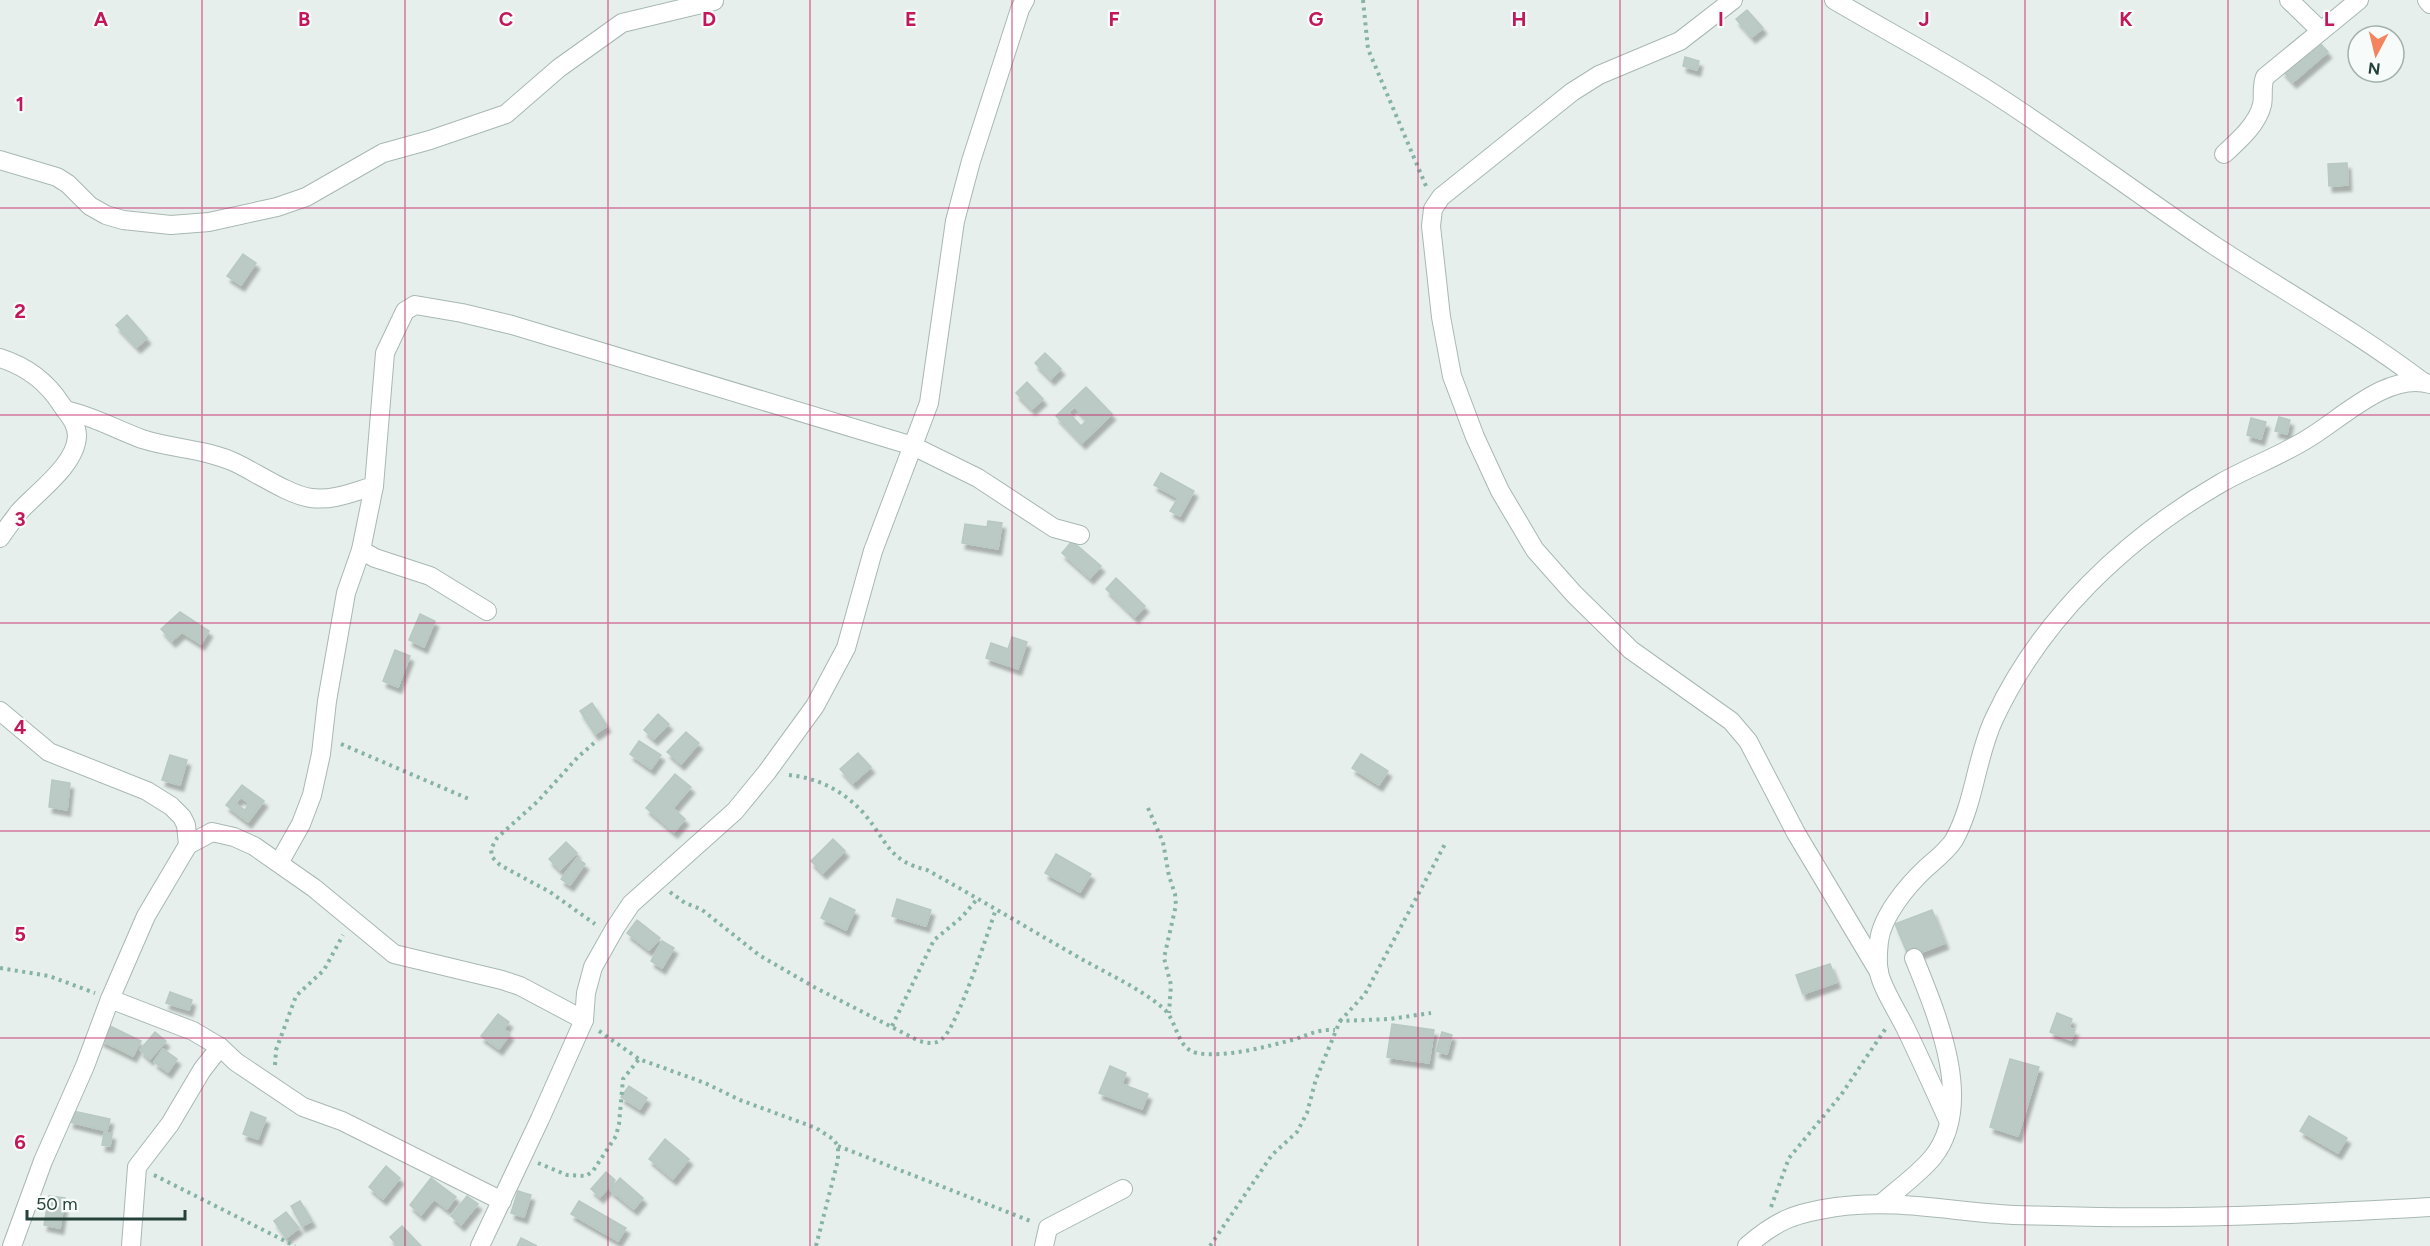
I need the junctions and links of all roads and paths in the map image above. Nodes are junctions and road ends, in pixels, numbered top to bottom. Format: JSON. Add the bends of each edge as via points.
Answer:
{"nodes":[{"id":1,"x":1025,"y":0,"type":"edge"},
{"id":2,"x":1363,"y":0,"type":"edge"},
{"id":3,"x":1733,"y":0,"type":"edge"},
{"id":4,"x":1834,"y":0,"type":"edge"},
{"id":5,"x":2289,"y":0,"type":"edge"},
{"id":6,"x":2359,"y":0,"type":"edge"},
{"id":7,"x":2427,"y":0,"type":"edge"},
{"id":8,"x":714,"y":1,"type":"edge"},
{"id":9,"x":2430,"y":4,"type":"edge"},
{"id":10,"x":2321,"y":31,"type":"junction"},
{"id":11,"x":2224,"y":154,"type":"dead end"},
{"id":12,"x":0,"y":160,"type":"edge"},
{"id":13,"x":1441,"y":197,"type":"junction"},
{"id":14,"x":0,"y":358,"type":"edge"},
{"id":15,"x":2427,"y":383,"type":"edge"},
{"id":16,"x":65,"y":410,"type":"junction"},
{"id":17,"x":913,"y":446,"type":"junction"},
{"id":18,"x":374,"y":486,"type":"junction"},
{"id":19,"x":1080,"y":535,"type":"dead end"},
{"id":20,"x":0,"y":538,"type":"edge"},
{"id":21,"x":361,"y":550,"type":"junction"},
{"id":22,"x":487,"y":611,"type":"dead end"},
{"id":23,"x":0,"y":711,"type":"edge"},
{"id":24,"x":323,"y":736,"type":"junction"},
{"id":25,"x":594,"y":743,"type":"dead end"},
{"id":26,"x":767,"y":772,"type":"junction"},
{"id":27,"x":469,"y":800,"type":"dead end"},
{"id":28,"x":1148,"y":808,"type":"dead end"},
{"id":29,"x":1445,"y":844,"type":"dead end"},
{"id":30,"x":188,"y":845,"type":"junction"},
{"id":31,"x":279,"y":863,"type":"junction"},
{"id":32,"x":655,"y":881,"type":"junction"},
{"id":33,"x":978,"y":898,"type":"junction"},
{"id":34,"x":996,"y":909,"type":"junction"},
{"id":35,"x":351,"y":918,"type":"junction"},
{"id":36,"x":611,"y":934,"type":"junction"},
{"id":37,"x":1914,"y":958,"type":"dead end"},
{"id":38,"x":0,"y":968,"type":"edge"},
{"id":39,"x":1879,"y":972,"type":"junction"},
{"id":40,"x":110,"y":999,"type":"junction"},
{"id":41,"x":1431,"y":1013,"type":"dead end"},
{"id":42,"x":1168,"y":1014,"type":"junction"},
{"id":43,"x":1898,"y":1014,"type":"junction"},
{"id":44,"x":584,"y":1020,"type":"junction"},
{"id":45,"x":1340,"y":1021,"type":"junction"},
{"id":46,"x":892,"y":1026,"type":"junction"},
{"id":47,"x":1335,"y":1030,"type":"junction"},
{"id":48,"x":220,"y":1047,"type":"junction"},
{"id":49,"x":639,"y":1059,"type":"junction"},
{"id":50,"x":270,"y":1086,"type":"junction"},
{"id":51,"x":1948,"y":1120,"type":"junction"},
{"id":52,"x":838,"y":1146,"type":"junction"},
{"id":53,"x":521,"y":1156,"type":"junction"},
{"id":54,"x":137,"y":1167,"type":"junction"},
{"id":55,"x":1123,"y":1189,"type":"dead end"},
{"id":56,"x":502,"y":1201,"type":"junction"},
{"id":57,"x":1882,"y":1203,"type":"junction"},
{"id":58,"x":2430,"y":1207,"type":"edge"},
{"id":59,"x":1047,"y":1228,"type":"junction"},
{"id":60,"x":1766,"y":1230,"type":"junction"},
{"id":61,"x":12,"y":1246,"type":"edge"},
{"id":62,"x":131,"y":1246,"type":"edge"},
{"id":63,"x":295,"y":1246,"type":"edge"},
{"id":64,"x":480,"y":1246,"type":"edge"},
{"id":65,"x":816,"y":1246,"type":"edge"},
{"id":66,"x":1044,"y":1246,"type":"edge"},
{"id":67,"x":1210,"y":1246,"type":"edge"},
{"id":68,"x":1747,"y":1246,"type":"edge"}],
"edges":[{"from":1,"to":17,"type":"street","via":[[955,220],[928,403]]},
{"from":2,"to":13,"type":"path","via":[[1368,49],[1427,187]]},
{"from":3,"to":13,"type":"street","via":[[1680,41],[1599,75],[1572,92]]},
{"from":4,"to":15,"type":"street","via":[[1999,97],[2148,201]]},
{"from":5,"to":10,"type":"street"},
{"from":6,"to":10,"type":"street"},
{"from":7,"to":9,"type":"street"},
{"from":8,"to":12,"type":"street","via":[[622,23],[559,68],[506,114],[383,153],[306,197],[277,207],[209,222],[171,225],[123,220],[90,206],[57,177]]},
{"from":10,"to":11,"type":"street","via":[[2265,77],[2260,111]]},
{"from":13,"to":39,"type":"street","via":[[1433,208],[1431,226],[1452,376],[1500,491],[1535,550],[1574,594],[1631,650],[1731,721],[1748,741],[1801,842]]},
{"from":14,"to":16,"type":"street","via":[[35,376]]},
{"from":15,"to":39,"type":"street","via":[[2396,385],[2378,393],[2288,451],[2186,504],[2076,596],[2033,651],[1994,718],[1956,836],[1922,872],[1886,921],[1879,942]]},
{"from":16,"to":18,"type":"street","via":[[89,415],[142,439],[235,462],[308,498],[329,499]]},
{"from":16,"to":20,"type":"street","via":[[77,434],[71,454]]},
{"from":17,"to":18,"type":"street","via":[[512,325],[415,305],[405,311],[385,354]]},
{"from":17,"to":19,"type":"street","via":[[978,478],[1054,528]]},
{"from":17,"to":26,"type":"street","via":[[870,561],[846,648],[815,705]]},
{"from":18,"to":21,"type":"street"},
{"from":21,"to":22,"type":"street","via":[[430,576]]},
{"from":21,"to":24,"type":"street","via":[[346,593]]},
{"from":23,"to":30,"type":"street","via":[[49,752],[120,780],[171,806],[183,817]]},
{"from":24,"to":27,"type":"path"},
{"from":24,"to":31,"type":"street","via":[[312,795]]},
{"from":25,"to":36,"type":"path","via":[[497,838],[491,849],[492,857],[500,864]]},
{"from":26,"to":32,"type":"street","via":[[735,811]]},
{"from":26,"to":33,"type":"path","via":[[801,776],[833,788],[857,806],[902,862],[927,870]]},
{"from":28,"to":42,"type":"path","via":[[1163,842],[1175,894],[1164,958],[1170,985]]},
{"from":29,"to":45,"type":"path","via":[[1365,994]]},
{"from":30,"to":31,"type":"street","via":[[203,835],[221,833],[254,846]]},
{"from":30,"to":40,"type":"street","via":[[146,916]]},
{"from":31,"to":35,"type":"street"},
{"from":32,"to":36,"type":"street","via":[[631,904]]},
{"from":32,"to":46,"type":"path","via":[[685,903],[701,909],[759,955]]},
{"from":33,"to":34,"type":"path"},
{"from":33,"to":46,"type":"path","via":[[934,940]]},
{"from":34,"to":42,"type":"path","via":[[1129,986]]},
{"from":34,"to":46,"type":"path","via":[[945,1037],[934,1043],[920,1041]]},
{"from":35,"to":44,"type":"street","via":[[394,954],[520,986]]},
{"from":35,"to":50,"type":"path","via":[[324,970],[296,996],[276,1050]]},
{"from":36,"to":44,"type":"street","via":[[593,967]]},
{"from":37,"to":51,"type":"street","via":[[1933,1004],[1949,1062],[1953,1095]]},
{"from":38,"to":40,"type":"path","via":[[49,976]]},
{"from":39,"to":43,"type":"street"},
{"from":40,"to":48,"type":"street","via":[[193,1031]]},
{"from":40,"to":61,"type":"street"},
{"from":41,"to":45,"type":"path"},
{"from":42,"to":47,"type":"path","via":[[1181,1042],[1197,1053],[1237,1053],[1321,1029]]},
{"from":43,"to":51,"type":"street"},
{"from":43,"to":60,"type":"path","via":[[1841,1095],[1789,1158]]},
{"from":44,"to":49,"type":"path"},
{"from":44,"to":53,"type":"street"},
{"from":45,"to":47,"type":"path"},
{"from":47,"to":67,"type":"path","via":[[1297,1132],[1272,1155]]},
{"from":48,"to":50,"type":"street"},
{"from":48,"to":54,"type":"street"},
{"from":49,"to":52,"type":"path","via":[[816,1128]]},
{"from":49,"to":53,"type":"path","via":[[623,1079],[616,1136],[586,1176],[562,1174]]},
{"from":50,"to":56,"type":"street","via":[[303,1107],[342,1121]]},
{"from":51,"to":57,"type":"street","via":[[1934,1156]]},
{"from":52,"to":59,"type":"path"},
{"from":52,"to":65,"type":"path","via":[[838,1160]]},
{"from":53,"to":56,"type":"street"},
{"from":54,"to":62,"type":"street"},
{"from":54,"to":63,"type":"path"},
{"from":55,"to":59,"type":"street"},
{"from":56,"to":64,"type":"street"},
{"from":57,"to":58,"type":"street","via":[[2001,1214],[2113,1218]]},
{"from":57,"to":60,"type":"street","via":[[1800,1214],[1782,1219]]},
{"from":59,"to":66,"type":"street"},
{"from":60,"to":68,"type":"street"}]}
